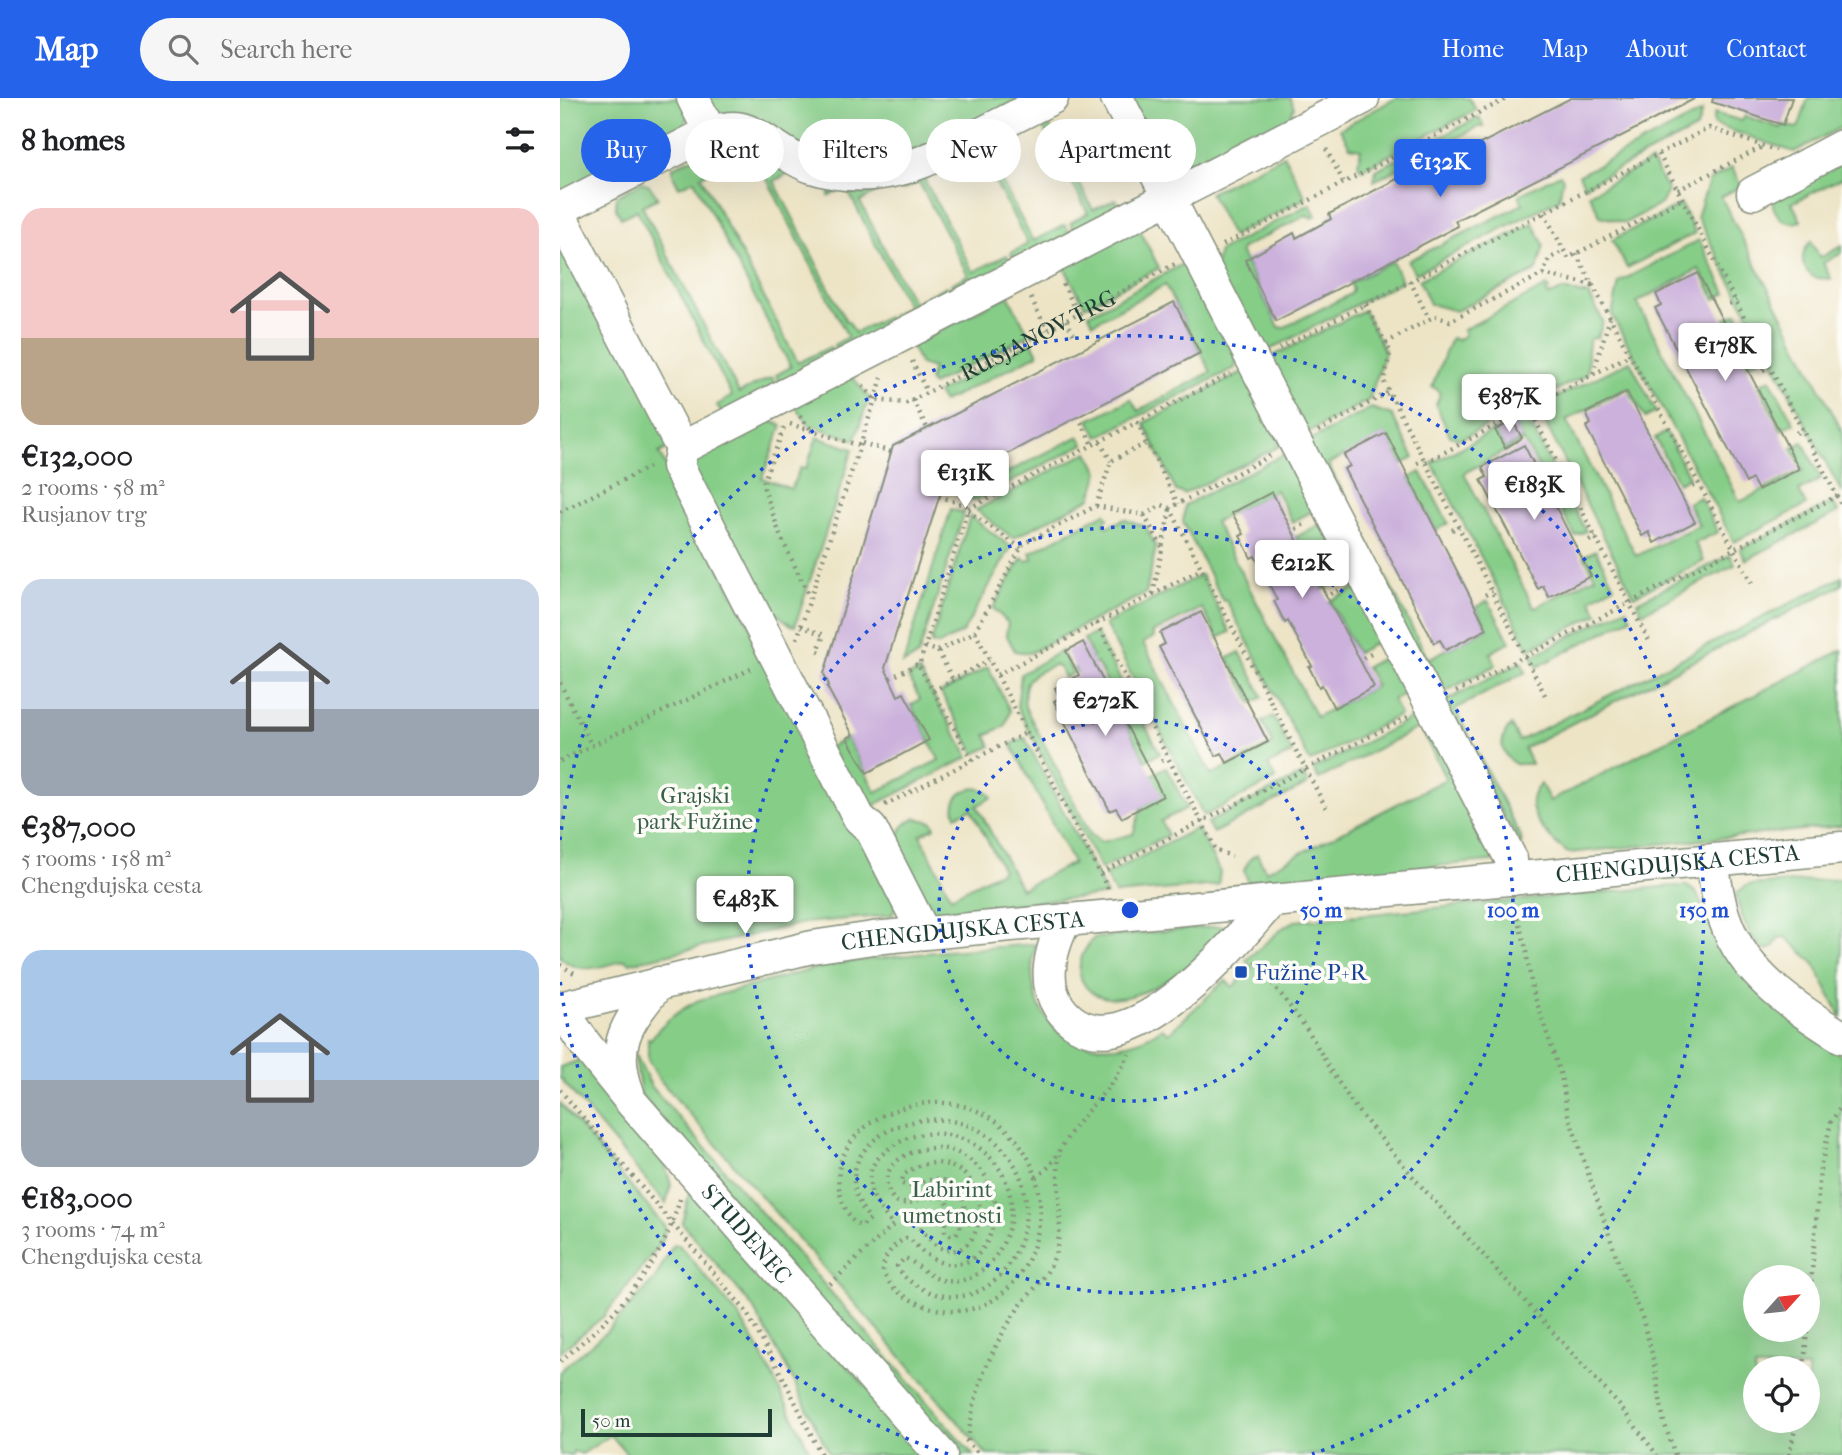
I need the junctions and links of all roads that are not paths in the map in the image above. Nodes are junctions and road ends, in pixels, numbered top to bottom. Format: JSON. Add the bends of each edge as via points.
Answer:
{"nodes":[{"id":1,"x":693,"y":98,"type":"edge"},
{"id":2,"x":1052,"y":98,"type":"edge"},
{"id":3,"x":1117,"y":98,"type":"edge"},
{"id":4,"x":1363,"y":98,"type":"edge"},
{"id":5,"x":704,"y":119,"type":"edge"},
{"id":6,"x":685,"y":145,"type":"edge"},
{"id":7,"x":1842,"y":146,"type":"edge"},
{"id":8,"x":784,"y":153,"type":"edge"},
{"id":9,"x":1753,"y":192,"type":"dead end"},
{"id":10,"x":1169,"y":198,"type":"junction"},
{"id":11,"x":560,"y":212,"type":"edge"},
{"id":12,"x":681,"y":452,"type":"junction"},
{"id":13,"x":1842,"y":848,"type":"edge"},
{"id":14,"x":1712,"y":861,"type":"junction"},
{"id":15,"x":1512,"y":879,"type":"junction"},
{"id":16,"x":1271,"y":901,"type":"junction"},
{"id":17,"x":1065,"y":920,"type":"junction"},
{"id":18,"x":924,"y":933,"type":"junction"},
{"id":19,"x":659,"y":983,"type":"junction"},
{"id":20,"x":560,"y":1008,"type":"edge"},
{"id":21,"x":1842,"y":1037,"type":"edge"},
{"id":22,"x":633,"y":1104,"type":"junction"},
{"id":23,"x":954,"y":1448,"type":"edge"}],
"edges":[{"from":1,"to":5,"type":"street"},
{"from":2,"to":8,"type":"street","via":[[922,163],[875,174],[834,173]]},
{"from":3,"to":10,"type":"street"},
{"from":4,"to":10,"type":"street"},
{"from":6,"to":11,"type":"street"},
{"from":7,"to":9,"type":"street"},
{"from":10,"to":12,"type":"street"},
{"from":10,"to":15,"type":"street","via":[[1511,859]]},
{"from":11,"to":12,"type":"street"},
{"from":12,"to":18,"type":"street","via":[[678,466]]},
{"from":13,"to":14,"type":"street","name":"CHENGDUJSKA CESTA"},
{"from":14,"to":15,"type":"street","name":"CHENGDUJSKA CESTA"},
{"from":14,"to":21,"type":"street","via":[[1726,922],[1740,948],[1785,1000]]},
{"from":15,"to":16,"type":"street","name":"CHENGDUJSKA CESTA"},
{"from":16,"to":17,"type":"street","name":"CHENGDUJSKA CESTA"},
{"from":16,"to":17,"type":"street","via":[[1185,990],[1120,1030],[1080,1025],[1059,1006],[1052,988],[1050,955]]},
{"from":17,"to":18,"type":"street","name":"CHENGDUJSKA CESTA"},
{"from":18,"to":19,"type":"street","name":"CHENGDUJSKA CESTA","via":[[813,947]]},
{"from":19,"to":20,"type":"street","name":"CHENGDUJSKA CESTA"},
{"from":19,"to":22,"type":"street","via":[[631,1020],[621,1045],[621,1067]]},
{"from":20,"to":22,"type":"street","name":"STUDENEC"},
{"from":22,"to":23,"type":"street","name":"STUDENEC"}]}
